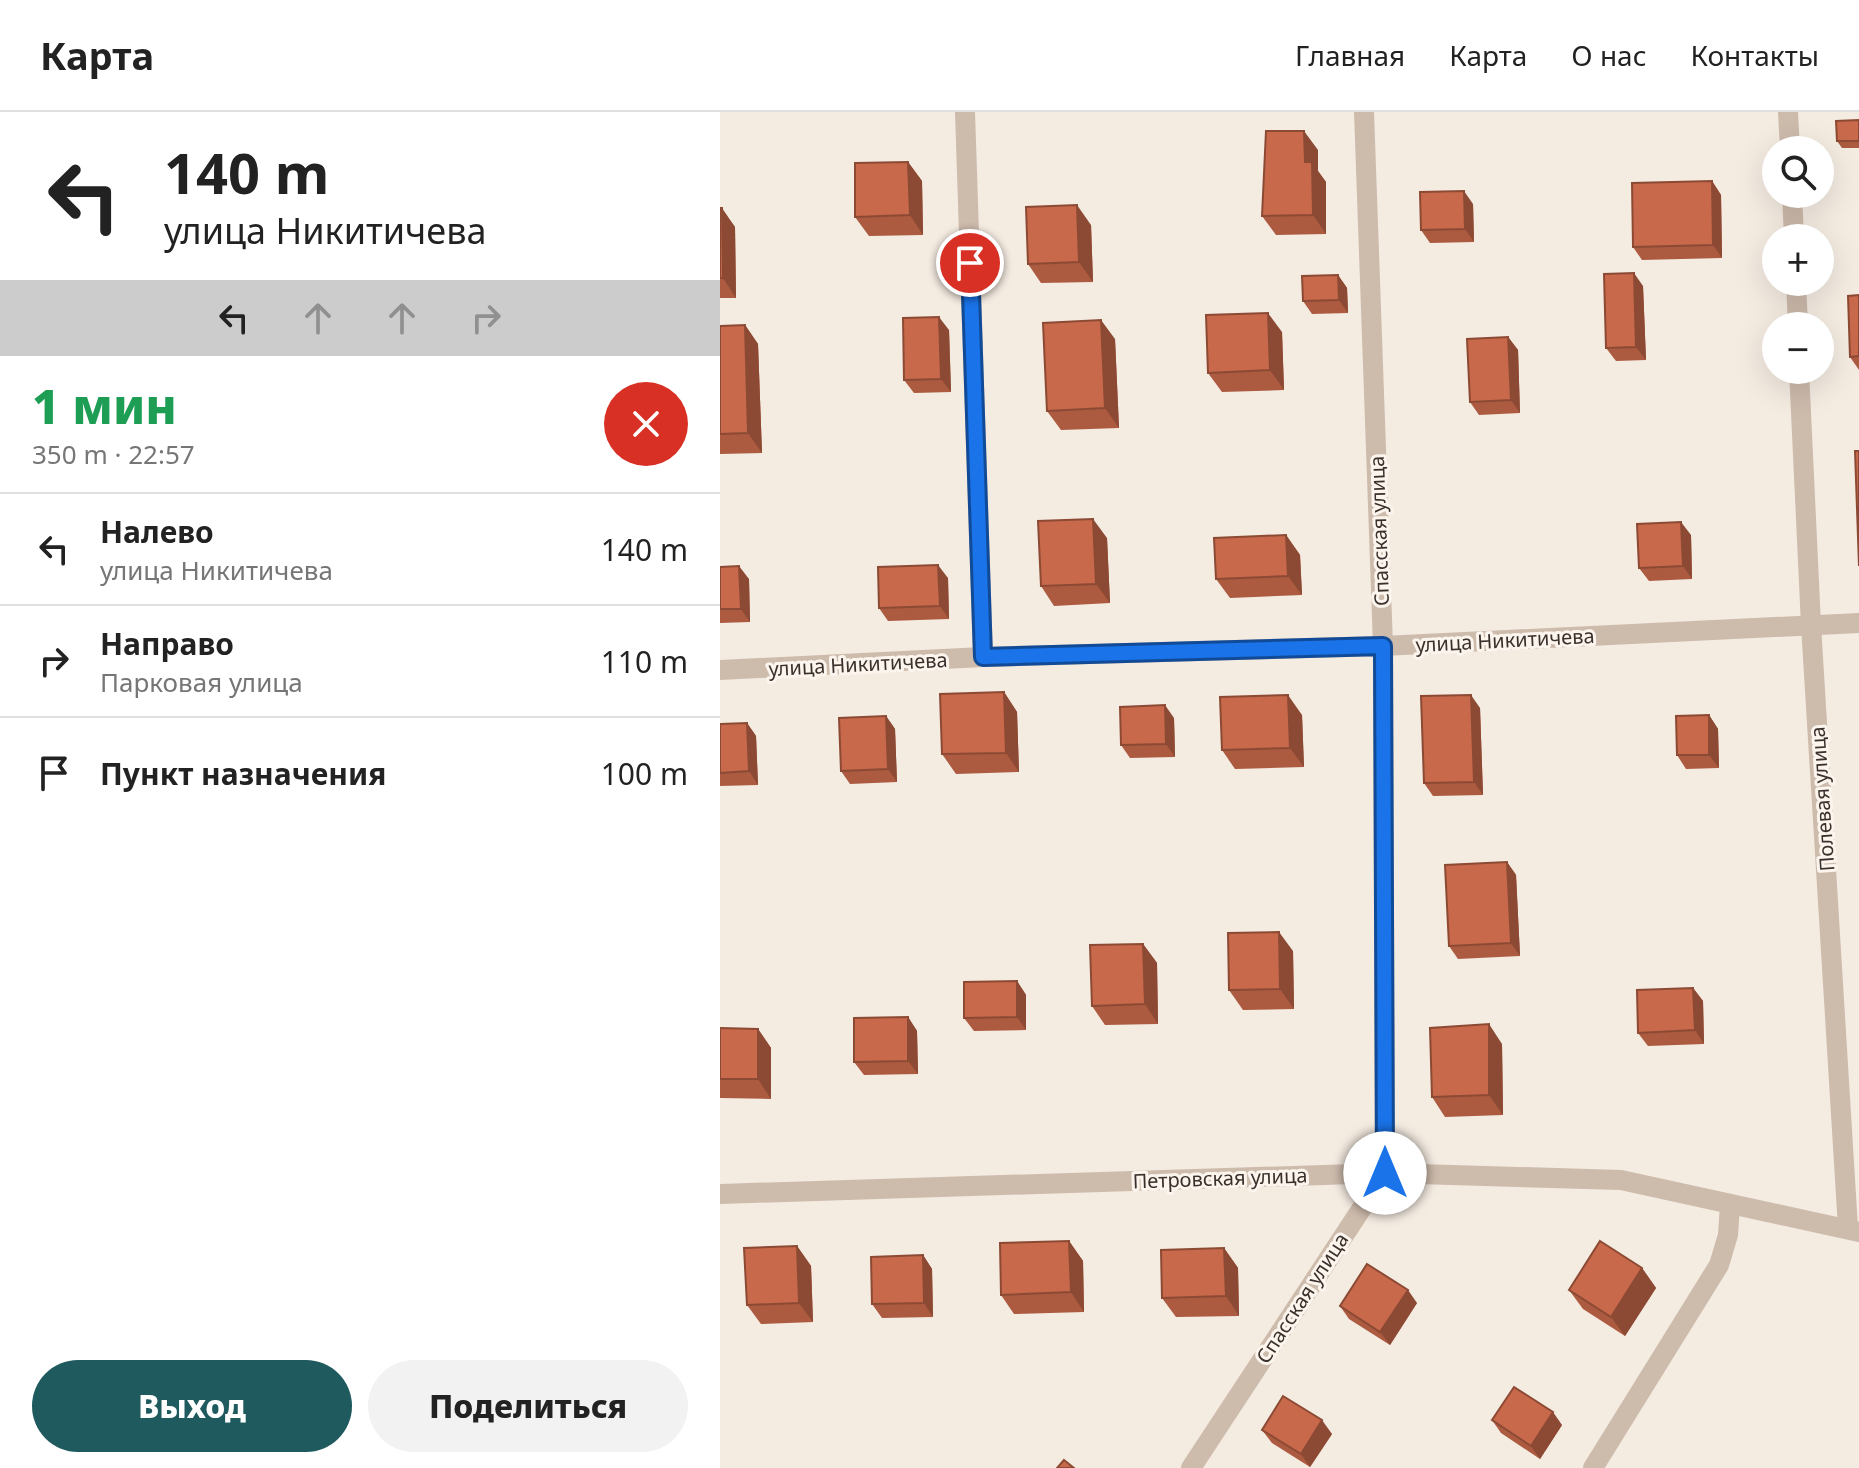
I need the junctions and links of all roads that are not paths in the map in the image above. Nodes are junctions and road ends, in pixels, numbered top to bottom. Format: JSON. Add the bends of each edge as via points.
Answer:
{"nodes":[{"id":1,"x":965,"y":112,"type":"edge"},
{"id":2,"x":1364,"y":112,"type":"edge"},
{"id":3,"x":1788,"y":112,"type":"edge"},
{"id":4,"x":1789,"y":136,"type":"edge"},
{"id":5,"x":1800,"y":384,"type":"edge"},
{"id":6,"x":1859,"y":623,"type":"edge"},
{"id":7,"x":1811,"y":625,"type":"junction"},
{"id":8,"x":1383,"y":646,"type":"junction"},
{"id":9,"x":983,"y":657,"type":"junction"},
{"id":10,"x":720,"y":670,"type":"edge"},
{"id":11,"x":1385,"y":1173,"type":"junction"},
{"id":12,"x":720,"y":1194,"type":"edge"},
{"id":13,"x":1730,"y":1205,"type":"junction"},
{"id":14,"x":1853,"y":1230,"type":"edge"},
{"id":15,"x":1191,"y":1468,"type":"edge"},
{"id":16,"x":1593,"y":1468,"type":"edge"}],
"edges":[{"from":1,"to":9,"type":"street"},
{"from":2,"to":8,"type":"street","name":"Спасская улица"},
{"from":3,"to":4,"type":"street"},
{"from":5,"to":7,"type":"street","name":"Полевая улица"},
{"from":6,"to":7,"type":"street","name":"улица Никитичева"},
{"from":7,"to":8,"type":"street","name":"улица Никитичева"},
{"from":7,"to":14,"type":"street","name":"Полевая улица"},
{"from":8,"to":9,"type":"street","name":"улица Никитичева"},
{"from":8,"to":11,"type":"street","name":"Спасская улица"},
{"from":9,"to":10,"type":"street","name":"улица Никитичева"},
{"from":11,"to":12,"type":"street","name":"Петровская улица"},
{"from":11,"to":13,"type":"street","name":"Петровская улица","via":[[1621,1180]]},
{"from":11,"to":15,"type":"street","name":"Спасская улица"},
{"from":13,"to":14,"type":"street","name":"Петровская улица"},
{"from":13,"to":16,"type":"street","via":[[1719,1265]]}]}
